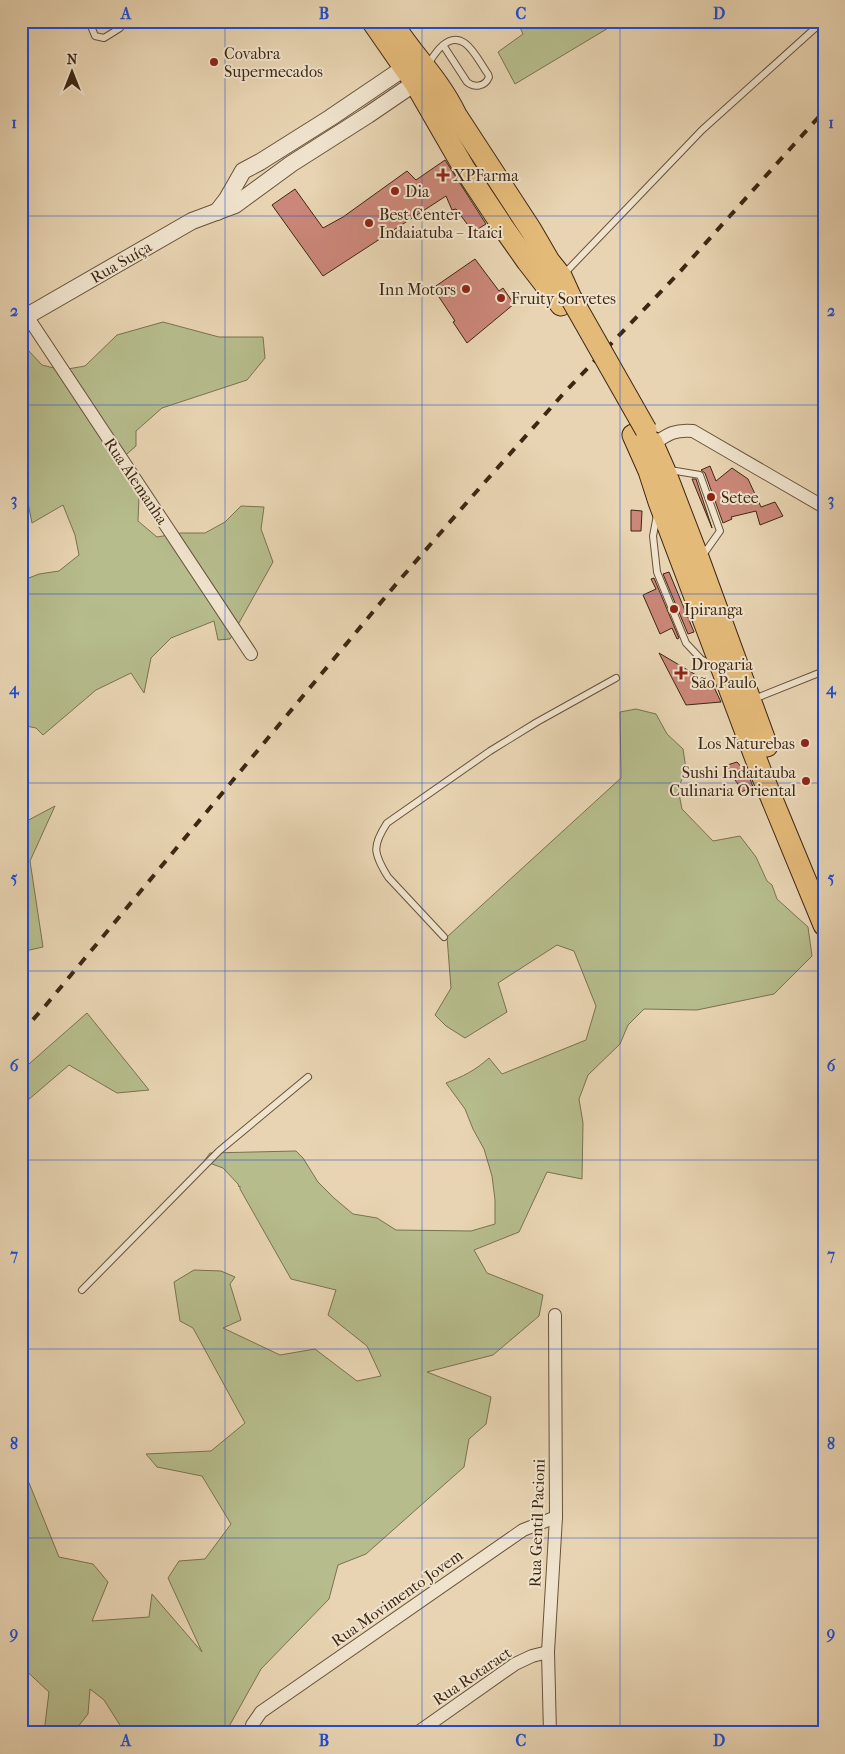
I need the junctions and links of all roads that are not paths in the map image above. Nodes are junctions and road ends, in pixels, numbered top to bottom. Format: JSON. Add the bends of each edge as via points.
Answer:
{"nodes":[{"id":1,"x":89,"y":21,"type":"edge"},
{"id":2,"x":125,"y":21,"type":"edge"},
{"id":3,"x":372,"y":21,"type":"edge"},
{"id":4,"x":391,"y":21,"type":"edge"},
{"id":5,"x":824,"y":21,"type":"edge"},
{"id":6,"x":443,"y":45,"type":"junction"},
{"id":7,"x":414,"y":67,"type":"junction"},
{"id":8,"x":358,"y":100,"type":"junction"},
{"id":9,"x":368,"y":115,"type":"junction"},
{"id":10,"x":260,"y":162,"type":"junction"},
{"id":11,"x":271,"y":179,"type":"junction"},
{"id":12,"x":217,"y":213,"type":"junction"},
{"id":13,"x":561,"y":292,"type":"junction"},
{"id":14,"x":24,"y":312,"type":"edge"},
{"id":15,"x":644,"y":441,"type":"junction"},
{"id":16,"x":664,"y":469,"type":"junction"},
{"id":17,"x":824,"y":507,"type":"edge"},
{"id":18,"x":699,"y":560,"type":"junction"},
{"id":19,"x":251,"y":654,"type":"dead end"},
{"id":20,"x":824,"y":671,"type":"edge"},
{"id":21,"x":616,"y":678,"type":"dead end"},
{"id":22,"x":750,"y":700,"type":"junction"},
{"id":23,"x":824,"y":890,"type":"edge"},
{"id":24,"x":824,"y":925,"type":"edge"},
{"id":25,"x":444,"y":937,"type":"dead end"},
{"id":26,"x":308,"y":1078,"type":"dead end"},
{"id":27,"x":82,"y":1290,"type":"dead end"},
{"id":28,"x":556,"y":1315,"type":"dead end"},
{"id":29,"x":556,"y":1517,"type":"junction"},
{"id":30,"x":548,"y":1652,"type":"junction"},
{"id":31,"x":252,"y":1733,"type":"edge"},
{"id":32,"x":417,"y":1733,"type":"edge"},
{"id":33,"x":550,"y":1733,"type":"edge"}],
"edges":[{"from":1,"to":2,"type":"lane","via":[[95,36],[104,38]]},
{"from":3,"to":7,"type":"main road"},
{"from":4,"to":7,"type":"main road"},
{"from":5,"to":13,"type":"lane","via":[[702,130]]},
{"from":6,"to":6,"type":"lane","via":[[452,40],[466,41],[488,74],[487,82],[477,86],[467,82]]},
{"from":6,"to":7,"type":"lane"},
{"from":7,"to":8,"type":"street"},
{"from":7,"to":9,"type":"street","name":"Rua Suíça"},
{"from":7,"to":13,"type":"main road","via":[[464,168],[527,261]]},
{"from":7,"to":13,"type":"main road","via":[[423,80],[430,81],[450,102],[532,230]]},
{"from":8,"to":9,"type":"street"},
{"from":8,"to":10,"type":"street"},
{"from":9,"to":11,"type":"street","name":"Rua Suíça"},
{"from":10,"to":11,"type":"street","via":[[255,176],[262,180]]},
{"from":10,"to":12,"type":"street","via":[[243,171]]},
{"from":11,"to":12,"type":"street","name":"Rua Suíça"},
{"from":12,"to":14,"type":"street","name":"Rua Suíça","via":[[192,221]]},
{"from":13,"to":15,"type":"main road"},
{"from":14,"to":19,"type":"street","name":"Rua Alemanha"},
{"from":15,"to":16,"type":"main road"},
{"from":15,"to":17,"type":"street","via":[[682,430],[693,431]]},
{"from":15,"to":24,"type":"main road","via":[[659,502],[785,834]]},
{"from":16,"to":18,"type":"main road"},
{"from":16,"to":18,"type":"lane","via":[[700,475],[720,531]]},
{"from":18,"to":22,"type":"main road"},
{"from":20,"to":22,"type":"lane"},
{"from":21,"to":25,"type":"lane","via":[[490,751],[387,823],[376,846],[381,866]]},
{"from":22,"to":23,"type":"main road","via":[[796,826]]},
{"from":26,"to":27,"type":"lane","via":[[219,1151]]},
{"from":28,"to":29,"type":"street","name":"Rua Gentil Pacioni"},
{"from":29,"to":30,"type":"street","name":"Rua Gentil Pacioni"},
{"from":29,"to":31,"type":"street","name":"Rua Movimento Jovem","via":[[523,1530],[260,1712],[252,1725]]},
{"from":30,"to":32,"type":"street","name":"Rua Rotaract","via":[[515,1664]]},
{"from":30,"to":33,"type":"street","name":"Rua Gentil Pacioni"}]}
